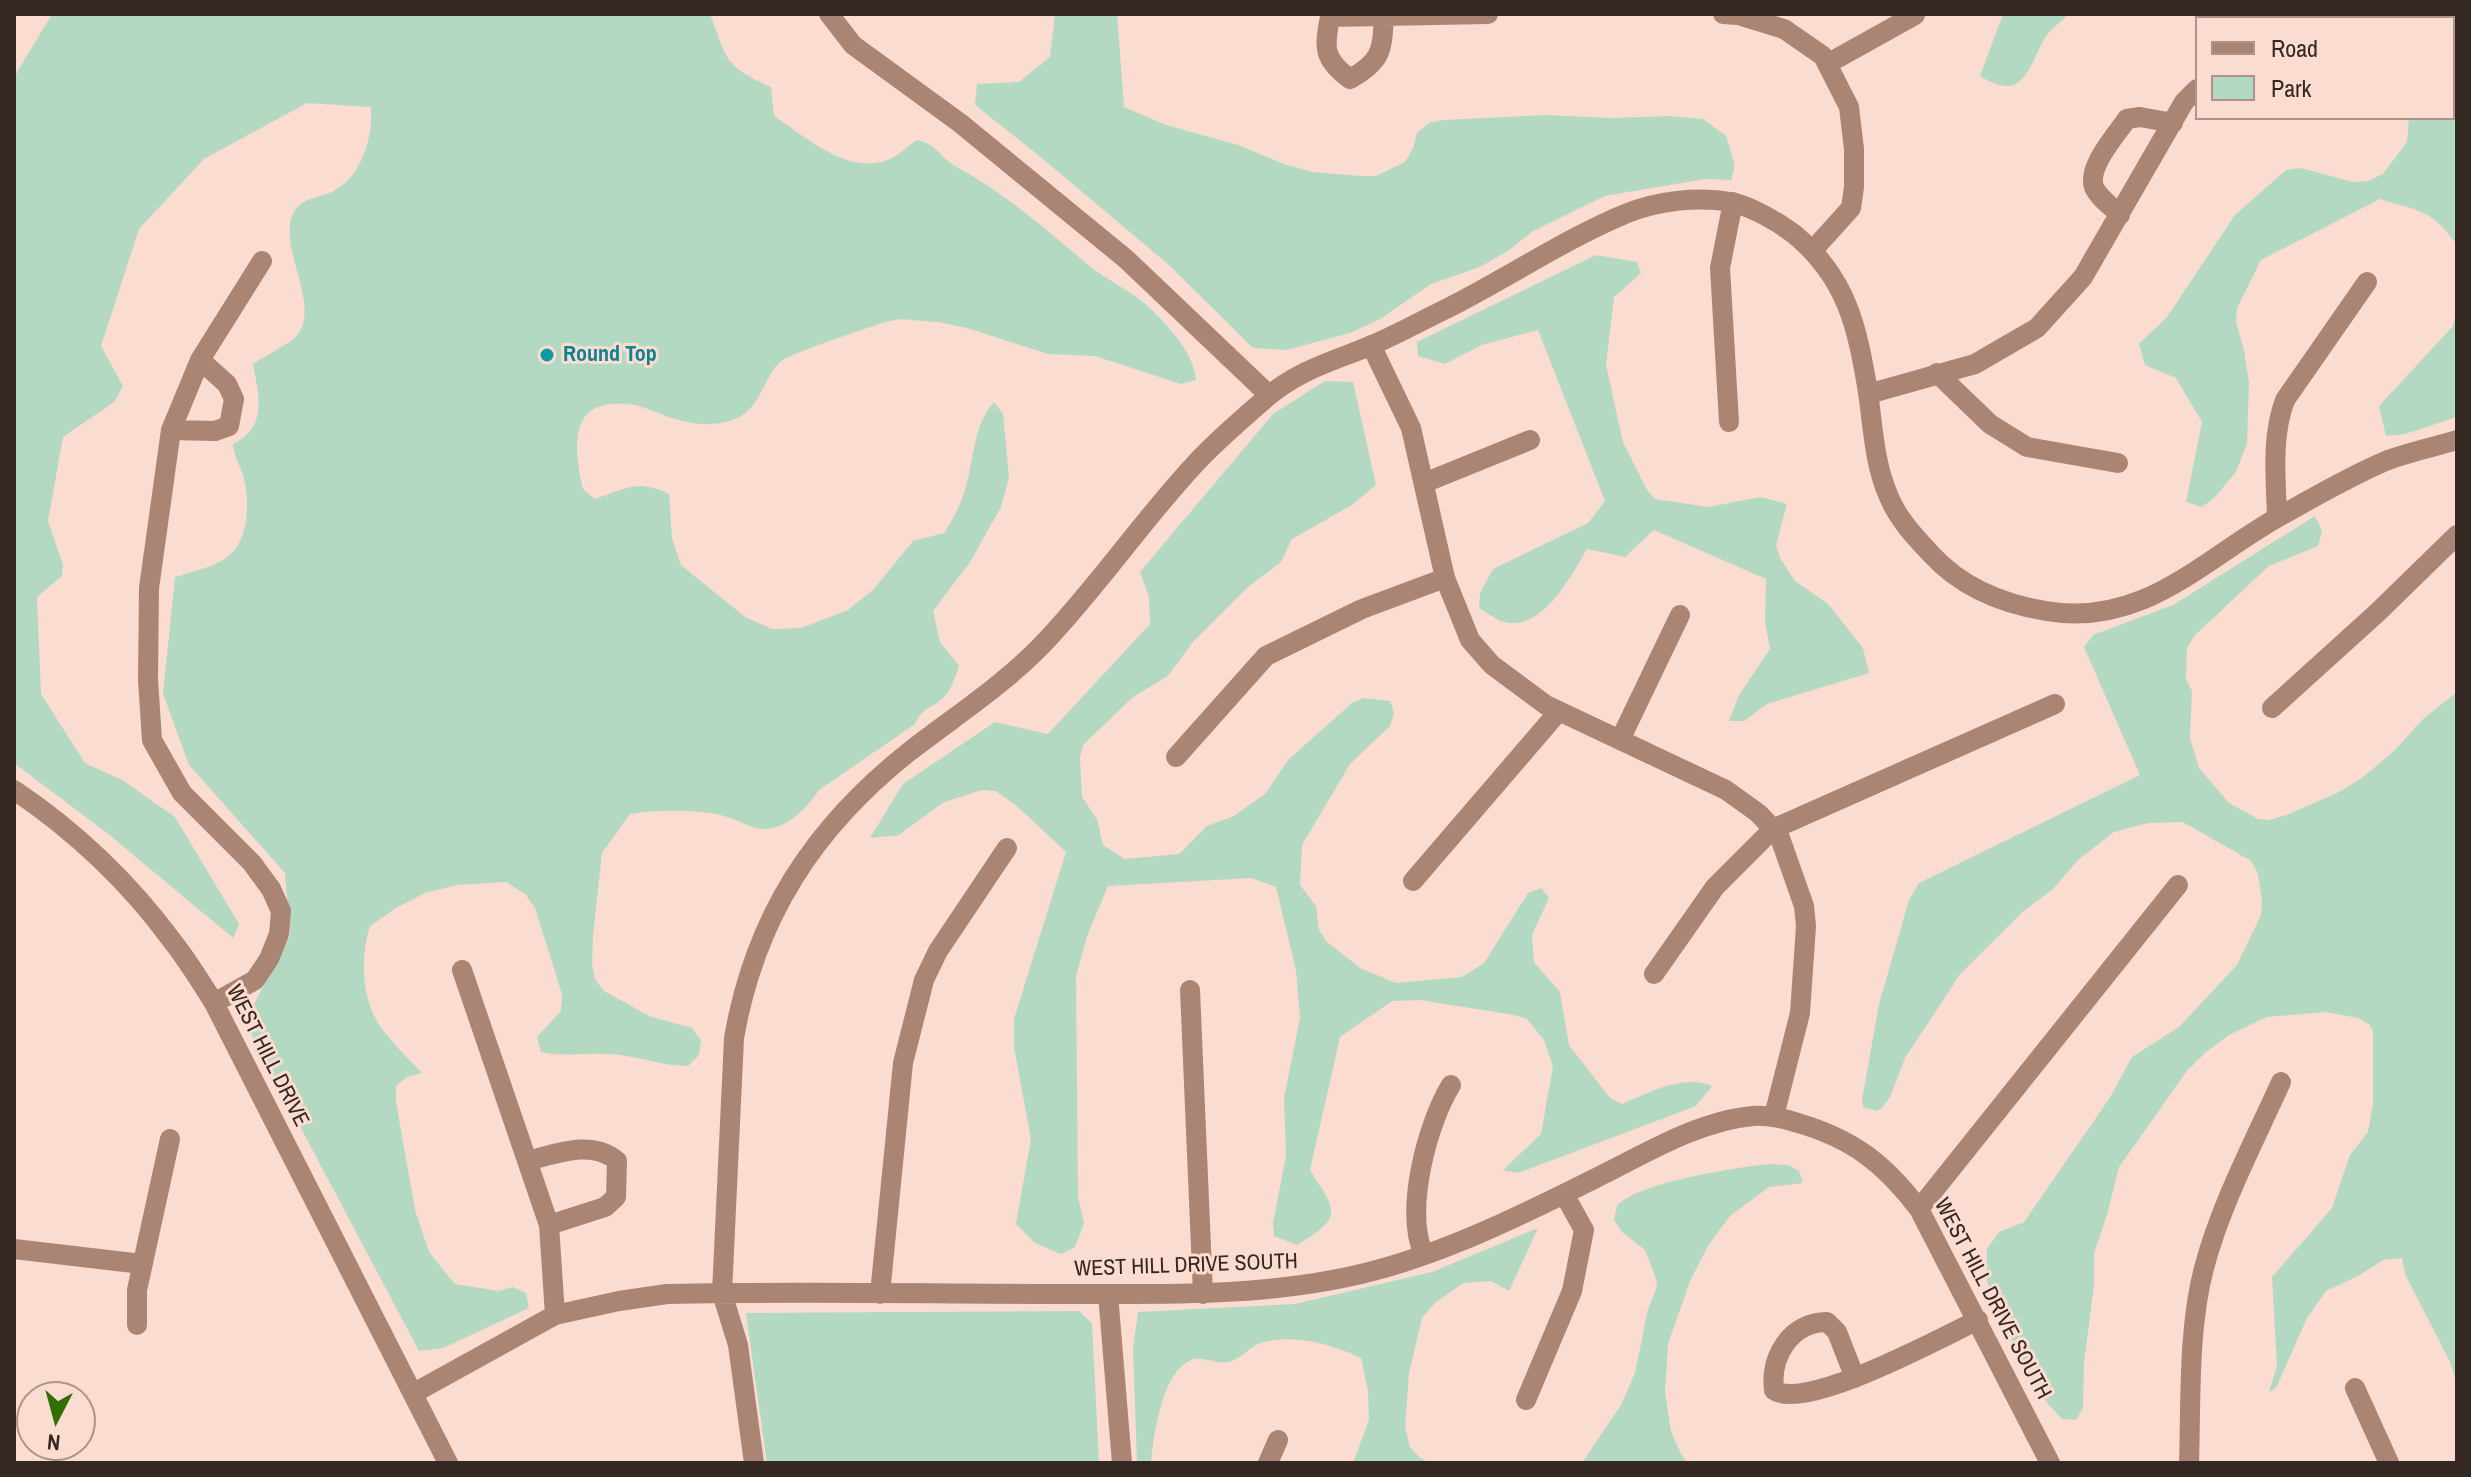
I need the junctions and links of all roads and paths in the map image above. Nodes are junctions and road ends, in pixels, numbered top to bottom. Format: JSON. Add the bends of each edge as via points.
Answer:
{"nodes":[{"id":1,"x":829,"y":14,"type":"edge"},
{"id":2,"x":1488,"y":14,"type":"edge"},
{"id":3,"x":1723,"y":14,"type":"edge"},
{"id":4,"x":1915,"y":15,"type":"edge"},
{"id":5,"x":1384,"y":16,"type":"dead end"},
{"id":6,"x":1827,"y":64,"type":"junction"},
{"id":7,"x":2195,"y":91,"type":"edge"},
{"id":8,"x":2173,"y":123,"type":"junction"},
{"id":9,"x":1733,"y":202,"type":"junction"},
{"id":10,"x":2120,"y":215,"type":"junction"},
{"id":11,"x":1813,"y":250,"type":"junction"},
{"id":12,"x":262,"y":261,"type":"dead end"},
{"id":13,"x":2367,"y":282,"type":"dead end"},
{"id":14,"x":1371,"y":345,"type":"junction"},
{"id":15,"x":200,"y":360,"type":"junction"},
{"id":16,"x":1937,"y":373,"type":"junction"},
{"id":17,"x":1868,"y":394,"type":"junction"},
{"id":18,"x":1269,"y":395,"type":"junction"},
{"id":19,"x":1729,"y":422,"type":"dead end"},
{"id":20,"x":171,"y":430,"type":"junction"},
{"id":21,"x":1530,"y":440,"type":"dead end"},
{"id":22,"x":2457,"y":440,"type":"edge"},
{"id":23,"x":2118,"y":463,"type":"dead end"},
{"id":24,"x":1424,"y":483,"type":"junction"},
{"id":25,"x":2277,"y":517,"type":"junction"},
{"id":26,"x":2457,"y":535,"type":"edge"},
{"id":27,"x":1445,"y":578,"type":"junction"},
{"id":28,"x":1680,"y":615,"type":"dead end"},
{"id":29,"x":2055,"y":704,"type":"dead end"},
{"id":30,"x":2272,"y":708,"type":"dead end"},
{"id":31,"x":1559,"y":711,"type":"junction"},
{"id":32,"x":1620,"y":740,"type":"junction"},
{"id":33,"x":1176,"y":757,"type":"dead end"},
{"id":34,"x":14,"y":790,"type":"edge"},
{"id":35,"x":1773,"y":829,"type":"junction"},
{"id":36,"x":1007,"y":848,"type":"dead end"},
{"id":37,"x":1413,"y":881,"type":"dead end"},
{"id":38,"x":2178,"y":885,"type":"dead end"},
{"id":39,"x":462,"y":970,"type":"dead end"},
{"id":40,"x":1654,"y":974,"type":"dead end"},
{"id":41,"x":1190,"y":990,"type":"dead end"},
{"id":42,"x":214,"y":1003,"type":"junction"},
{"id":43,"x":2281,"y":1082,"type":"dead end"},
{"id":44,"x":1451,"y":1085,"type":"dead end"},
{"id":45,"x":1774,"y":1116,"type":"junction"},
{"id":46,"x":170,"y":1139,"type":"dead end"},
{"id":47,"x":527,"y":1161,"type":"junction"},
{"id":48,"x":1564,"y":1194,"type":"junction"},
{"id":49,"x":1919,"y":1209,"type":"junction"},
{"id":50,"x":549,"y":1225,"type":"junction"},
{"id":51,"x":14,"y":1249,"type":"edge"},
{"id":52,"x":1424,"y":1255,"type":"junction"},
{"id":53,"x":142,"y":1264,"type":"junction"},
{"id":54,"x":722,"y":1293,"type":"junction"},
{"id":55,"x":880,"y":1294,"type":"junction"},
{"id":56,"x":1108,"y":1294,"type":"junction"},
{"id":57,"x":1203,"y":1294,"type":"junction"},
{"id":58,"x":555,"y":1315,"type":"junction"},
{"id":59,"x":1978,"y":1320,"type":"junction"},
{"id":60,"x":137,"y":1325,"type":"dead end"},
{"id":61,"x":1855,"y":1378,"type":"dead end"},
{"id":62,"x":2355,"y":1388,"type":"dead end"},
{"id":63,"x":414,"y":1393,"type":"junction"},
{"id":64,"x":1526,"y":1400,"type":"dead end"},
{"id":65,"x":1278,"y":1440,"type":"dead end"},
{"id":66,"x":448,"y":1463,"type":"edge"},
{"id":67,"x":754,"y":1463,"type":"edge"},
{"id":68,"x":1122,"y":1463,"type":"edge"},
{"id":69,"x":1268,"y":1463,"type":"edge"},
{"id":70,"x":2050,"y":1463,"type":"edge"},
{"id":71,"x":2189,"y":1463,"type":"edge"},
{"id":72,"x":2389,"y":1463,"type":"edge"}],
"edges":[{"from":1,"to":18,"type":"street","via":[[853,45],[960,123],[1114,249]]},
{"from":2,"to":5,"type":"street"},
{"from":3,"to":6,"type":"street","via":[[1784,29]]},
{"from":4,"to":6,"type":"street"},
{"from":6,"to":11,"type":"street","via":[[1849,107],[1854,187],[1851,208]]},
{"from":7,"to":8,"type":"street"},
{"from":8,"to":10,"type":"street"},
{"from":8,"to":10,"type":"street","via":[[2127,119],[2098,160],[2095,190]]},
{"from":9,"to":11,"type":"street","via":[[1783,225]]},
{"from":9,"to":14,"type":"street","via":[[1683,200],[1630,212]]},
{"from":9,"to":19,"type":"street","via":[[1720,268]]},
{"from":10,"to":16,"type":"street","via":[[2083,277],[2037,328],[1975,364]]},
{"from":11,"to":17,"type":"street","via":[[1846,299]]},
{"from":12,"to":15,"type":"street"},
{"from":13,"to":25,"type":"street","via":[[2282,409],[2276,448]]},
{"from":14,"to":18,"type":"street","via":[[1310,368]]},
{"from":14,"to":24,"type":"street","via":[[1411,428]]},
{"from":15,"to":20,"type":"street"},
{"from":15,"to":20,"type":"street","via":[[227,384],[234,399],[229,426],[215,431]]},
{"from":16,"to":17,"type":"street"},
{"from":16,"to":23,"type":"street","via":[[1990,424],[2027,447]]},
{"from":17,"to":25,"type":"street","via":[[1878,468],[1908,528],[1937,561],[1972,588],[2007,603],[2092,615],[2133,604],[2165,590]]},
{"from":18,"to":54,"type":"street","via":[[1196,462],[1039,648],[853,800],[775,907],[752,962],[734,1038]]},
{"from":20,"to":42,"type":"street","via":[[149,588],[152,740],[182,793],[252,863],[281,911],[279,934],[255,980]]},
{"from":21,"to":24,"type":"street"},
{"from":22,"to":25,"type":"street","via":[[2389,460]]},
{"from":24,"to":27,"type":"street"},
{"from":26,"to":30,"type":"street"},
{"from":27,"to":31,"type":"street","via":[[1470,640],[1492,665]]},
{"from":27,"to":33,"type":"street","via":[[1362,609],[1266,656]]},
{"from":28,"to":32,"type":"street"},
{"from":29,"to":35,"type":"street"},
{"from":31,"to":32,"type":"street"},
{"from":31,"to":37,"type":"street"},
{"from":32,"to":35,"type":"street","via":[[1726,790]]},
{"from":34,"to":42,"type":"street","name":"WEST HILL DRIVE","via":[[135,895]]},
{"from":35,"to":40,"type":"street","via":[[1715,887]]},
{"from":35,"to":45,"type":"street","via":[[1804,906],[1806,926],[1800,1013]]},
{"from":36,"to":55,"type":"street","via":[[924,980],[903,1063]]},
{"from":38,"to":49,"type":"street"},
{"from":39,"to":47,"type":"street"},
{"from":41,"to":57,"type":"street"},
{"from":42,"to":63,"type":"street","name":"WEST HILL DRIVE"},
{"from":43,"to":71,"type":"street","via":[[2203,1270],[2192,1348]]},
{"from":44,"to":52,"type":"street","via":[[1433,1124],[1417,1204]]},
{"from":45,"to":48,"type":"street","name":"WEST HILL DRIVE SOUTH","via":[[1717,1122]]},
{"from":45,"to":49,"type":"street","name":"WEST HILL DRIVE SOUTH","via":[[1833,1133],[1869,1156]]},
{"from":46,"to":53,"type":"street"},
{"from":47,"to":50,"type":"street"},
{"from":47,"to":50,"type":"street","via":[[576,1148],[608,1153],[617,1161],[616,1197],[605,1207]]},
{"from":48,"to":52,"type":"street","name":"WEST HILL DRIVE SOUTH"},
{"from":48,"to":64,"type":"street","via":[[1584,1230],[1572,1291]]},
{"from":49,"to":59,"type":"street","name":"WEST HILL DRIVE SOUTH"},
{"from":50,"to":58,"type":"street"},
{"from":51,"to":53,"type":"street"},
{"from":52,"to":57,"type":"street","name":"WEST HILL DRIVE SOUTH","via":[[1304,1287]]},
{"from":53,"to":60,"type":"street"},
{"from":54,"to":55,"type":"street","name":"WEST HILL DRIVE SOUTH"},
{"from":54,"to":58,"type":"street","name":"WEST HILL DRIVE SOUTH","via":[[667,1294]]},
{"from":54,"to":67,"type":"street","via":[[738,1345]]},
{"from":55,"to":56,"type":"street","name":"WEST HILL DRIVE SOUTH"},
{"from":56,"to":57,"type":"street","name":"WEST HILL DRIVE SOUTH"},
{"from":56,"to":68,"type":"street"},
{"from":58,"to":63,"type":"street","name":"WEST HILL DRIVE SOUTH"},
{"from":59,"to":61,"type":"street"},
{"from":59,"to":70,"type":"street","name":"WEST HILL DRIVE SOUTH"},
{"from":62,"to":72,"type":"street"},
{"from":63,"to":66,"type":"street","name":"WEST HILL DRIVE"},
{"from":65,"to":69,"type":"street"}]}
